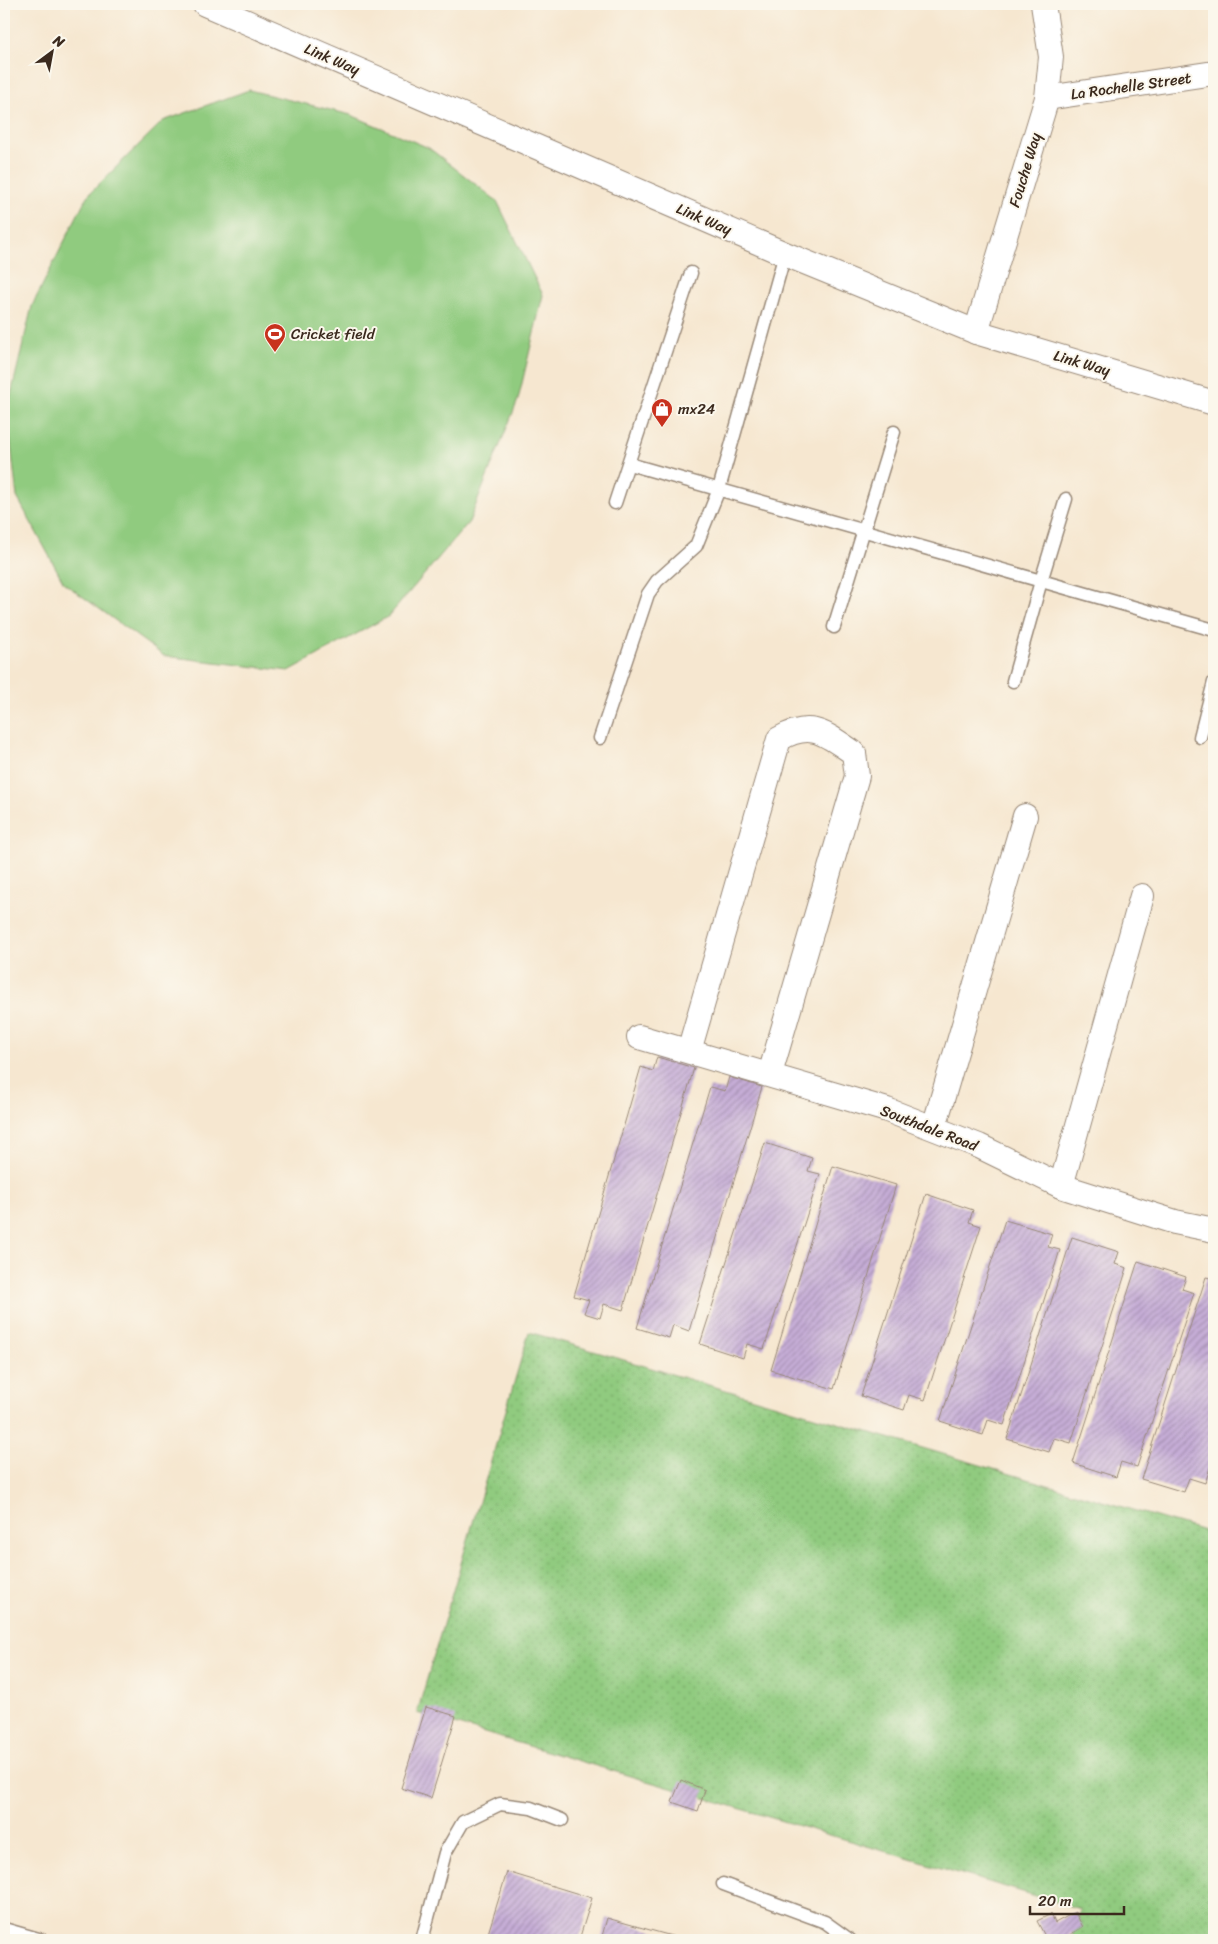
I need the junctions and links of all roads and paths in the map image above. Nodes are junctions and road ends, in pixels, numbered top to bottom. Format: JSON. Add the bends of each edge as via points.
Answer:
{"nodes":[{"id":1,"x":205,"y":4,"type":"edge"},
{"id":2,"x":1043,"y":4,"type":"edge"},
{"id":3,"x":1214,"y":73,"type":"edge"},
{"id":4,"x":1047,"y":98,"type":"junction"},
{"id":5,"x":784,"y":254,"type":"junction"},
{"id":6,"x":691,"y":273,"type":"dead end"},
{"id":7,"x":976,"y":332,"type":"junction"},
{"id":8,"x":1214,"y":402,"type":"edge"},
{"id":9,"x":894,"y":432,"type":"dead end"},
{"id":10,"x":628,"y":464,"type":"junction"},
{"id":11,"x":719,"y":489,"type":"junction"},
{"id":12,"x":1066,"y":499,"type":"dead end"},
{"id":13,"x":615,"y":503,"type":"dead end"},
{"id":14,"x":864,"y":530,"type":"junction"},
{"id":15,"x":1041,"y":580,"type":"junction"},
{"id":16,"x":834,"y":627,"type":"dead end"},
{"id":17,"x":1214,"y":630,"type":"edge"},
{"id":18,"x":1013,"y":680,"type":"dead end"},
{"id":19,"x":1214,"y":682,"type":"edge"},
{"id":20,"x":1200,"y":737,"type":"dead end"},
{"id":21,"x":600,"y":738,"type":"dead end"},
{"id":22,"x":1025,"y":816,"type":"dead end"},
{"id":23,"x":1142,"y":896,"type":"dead end"},
{"id":24,"x":639,"y":1037,"type":"dead end"},
{"id":25,"x":689,"y":1051,"type":"junction"},
{"id":26,"x":770,"y":1074,"type":"junction"},
{"id":27,"x":934,"y":1127,"type":"junction"},
{"id":28,"x":1061,"y":1186,"type":"junction"},
{"id":29,"x":1214,"y":1230,"type":"edge"},
{"id":30,"x":562,"y":1820,"type":"dead end"},
{"id":31,"x":723,"y":1884,"type":"dead end"},
{"id":32,"x":4,"y":1928,"type":"edge"},
{"id":33,"x":42,"y":1940,"type":"edge"},
{"id":34,"x":422,"y":1940,"type":"edge"},
{"id":35,"x":850,"y":1940,"type":"edge"}],
"edges":[{"from":1,"to":5,"type":"street","name":"Link Way"},
{"from":2,"to":4,"type":"street","name":"Fouche Way","via":[[1051,57]]},
{"from":3,"to":4,"type":"street","name":"La Rochelle Street"},
{"from":4,"to":7,"type":"street","name":"Fouche Way"},
{"from":5,"to":7,"type":"street","name":"Link Way"},
{"from":5,"to":11,"type":"lane"},
{"from":6,"to":10,"type":"lane"},
{"from":7,"to":8,"type":"street","name":"Link Way"},
{"from":9,"to":14,"type":"lane"},
{"from":10,"to":11,"type":"lane"},
{"from":10,"to":13,"type":"lane"},
{"from":11,"to":14,"type":"lane"},
{"from":11,"to":21,"type":"lane","via":[[696,546],[657,581],[648,594]]},
{"from":12,"to":15,"type":"lane"},
{"from":14,"to":15,"type":"lane"},
{"from":14,"to":16,"type":"lane"},
{"from":15,"to":17,"type":"lane"},
{"from":15,"to":18,"type":"lane"},
{"from":19,"to":20,"type":"lane"},
{"from":22,"to":27,"type":"street"},
{"from":23,"to":28,"type":"street"},
{"from":24,"to":25,"type":"street","name":"Southdale Road"},
{"from":25,"to":26,"type":"street","name":"Southdale Road"},
{"from":25,"to":26,"type":"street","via":[[779,738],[794,731],[814,729],[854,753],[857,776]]},
{"from":26,"to":27,"type":"street","name":"Southdale Road"},
{"from":27,"to":28,"type":"street","name":"Southdale Road"},
{"from":28,"to":29,"type":"street","name":"Southdale Road","via":[[1175,1222]]},
{"from":30,"to":34,"type":"lane","via":[[531,1808],[500,1804],[463,1822],[445,1853]]},
{"from":31,"to":35,"type":"lane","via":[[825,1922]]},
{"from":32,"to":33,"type":"lane"}]}
